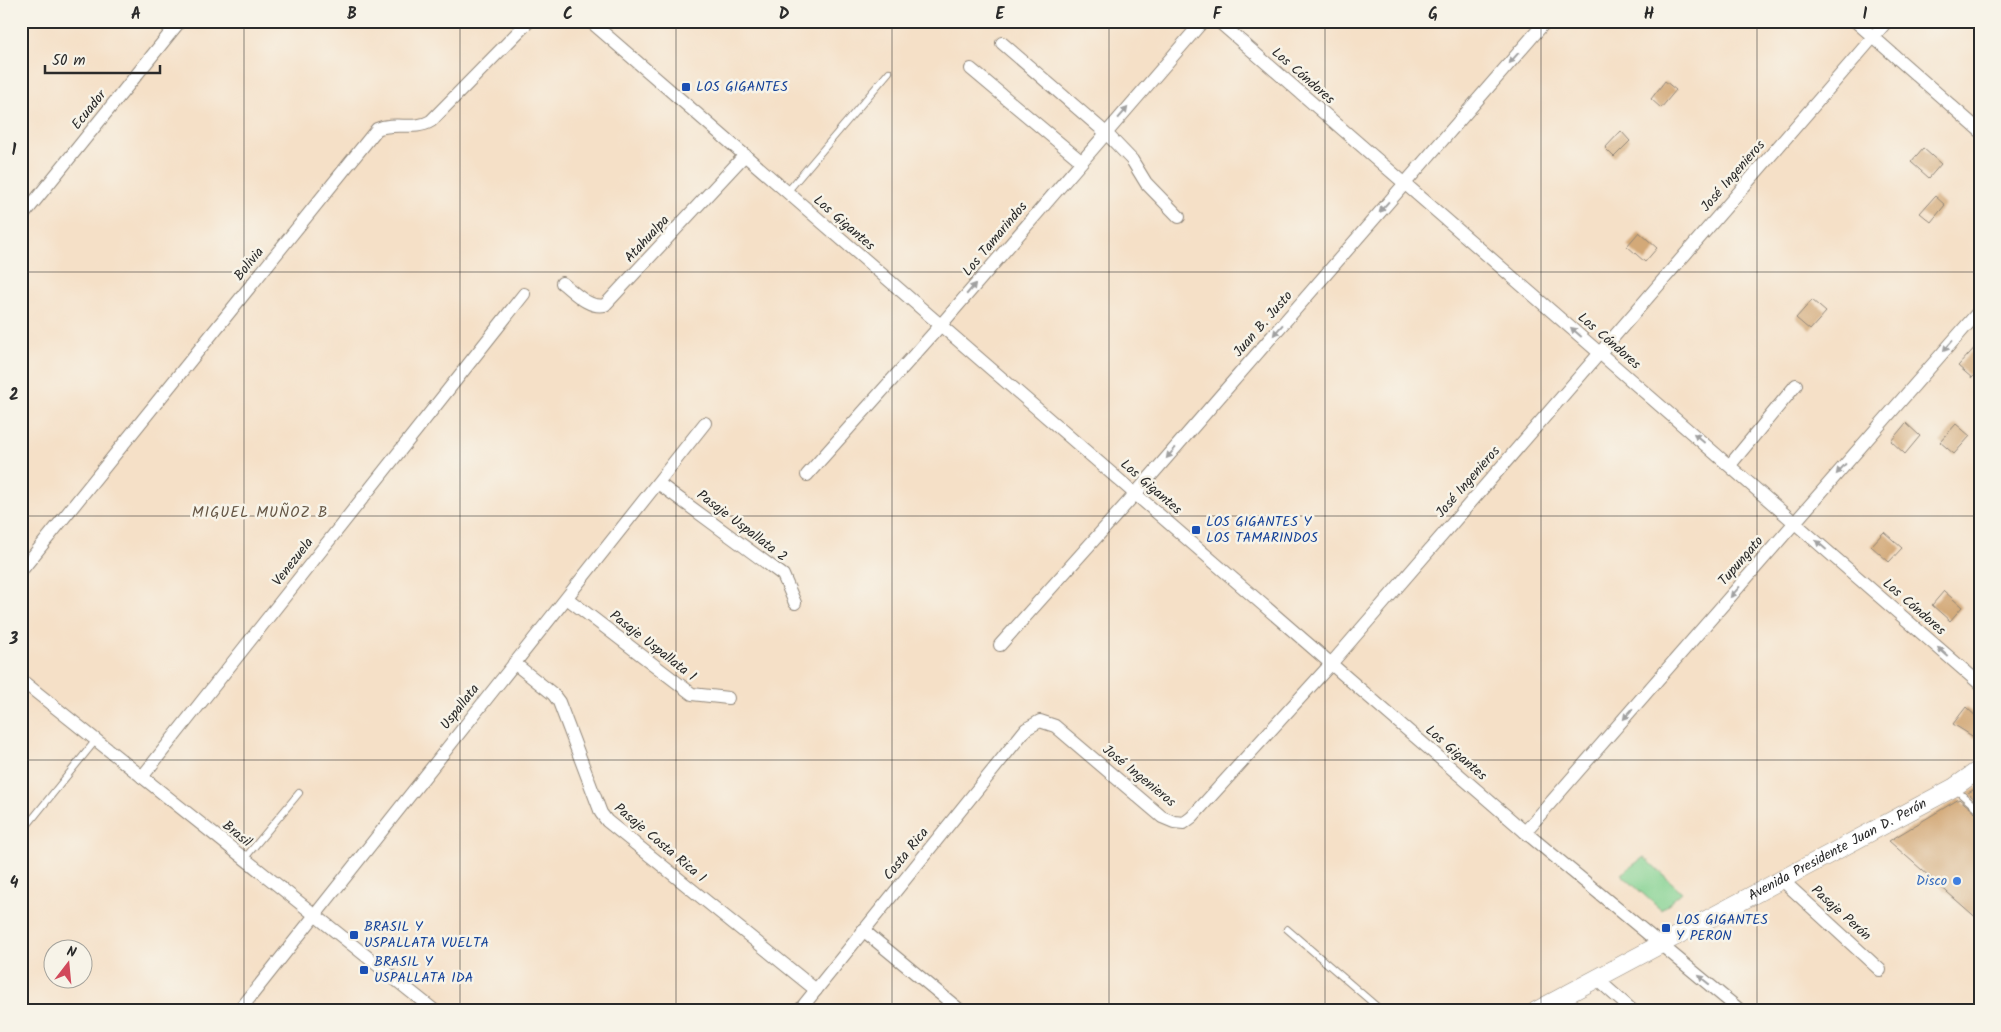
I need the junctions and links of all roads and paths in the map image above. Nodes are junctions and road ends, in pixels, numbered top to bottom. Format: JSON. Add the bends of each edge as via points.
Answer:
{"nodes":[{"id":1,"x":180,"y":21,"type":"edge"},
{"id":2,"x":529,"y":21,"type":"edge"},
{"id":3,"x":590,"y":21,"type":"edge"},
{"id":4,"x":1203,"y":21,"type":"edge"},
{"id":5,"x":1218,"y":21,"type":"edge"},
{"id":6,"x":1546,"y":21,"type":"edge"},
{"id":7,"x":1855,"y":21,"type":"edge"},
{"id":8,"x":1888,"y":21,"type":"edge"},
{"id":9,"x":1874,"y":37,"type":"junction"},
{"id":10,"x":1002,"y":43,"type":"dead end"},
{"id":11,"x":971,"y":69,"type":"dead end"},
{"id":12,"x":888,"y":72,"type":"dead end"},
{"id":13,"x":1980,"y":131,"type":"edge"},
{"id":14,"x":1106,"y":133,"type":"junction"},
{"id":15,"x":745,"y":156,"type":"junction"},
{"id":16,"x":1081,"y":161,"type":"junction"},
{"id":17,"x":1404,"y":183,"type":"junction"},
{"id":18,"x":787,"y":192,"type":"junction"},
{"id":19,"x":1179,"y":217,"type":"dead end"},
{"id":20,"x":21,"y":218,"type":"edge"},
{"id":21,"x":562,"y":283,"type":"dead end"},
{"id":22,"x":524,"y":294,"type":"dead end"},
{"id":23,"x":1980,"y":310,"type":"edge"},
{"id":24,"x":940,"y":326,"type":"junction"},
{"id":25,"x":1600,"y":353,"type":"junction"},
{"id":26,"x":1796,"y":385,"type":"dead end"},
{"id":27,"x":705,"y":423,"type":"dead end"},
{"id":28,"x":1730,"y":465,"type":"junction"},
{"id":29,"x":807,"y":475,"type":"dead end"},
{"id":30,"x":658,"y":483,"type":"junction"},
{"id":31,"x":1136,"y":493,"type":"junction"},
{"id":32,"x":1794,"y":523,"type":"junction"},
{"id":33,"x":21,"y":571,"type":"edge"},
{"id":34,"x":568,"y":599,"type":"junction"},
{"id":35,"x":795,"y":603,"type":"dead end"},
{"id":36,"x":1000,"y":644,"type":"dead end"},
{"id":37,"x":514,"y":663,"type":"junction"},
{"id":38,"x":1330,"y":665,"type":"junction"},
{"id":39,"x":21,"y":680,"type":"edge"},
{"id":40,"x":1980,"y":684,"type":"edge"},
{"id":41,"x":728,"y":698,"type":"dead end"},
{"id":42,"x":1040,"y":720,"type":"joint"},
{"id":43,"x":96,"y":740,"type":"junction"},
{"id":44,"x":1980,"y":769,"type":"edge"},
{"id":45,"x":142,"y":777,"type":"junction"},
{"id":46,"x":1953,"y":788,"type":"junction"},
{"id":47,"x":299,"y":793,"type":"dead end"},
{"id":48,"x":1980,"y":811,"type":"edge"},
{"id":49,"x":1525,"y":832,"type":"junction"},
{"id":50,"x":21,"y":833,"type":"edge"},
{"id":51,"x":244,"y":859,"type":"junction"},
{"id":52,"x":1780,"y":879,"type":"junction"},
{"id":53,"x":315,"y":915,"type":"junction"},
{"id":54,"x":1287,"y":929,"type":"dead end"},
{"id":55,"x":863,"y":930,"type":"junction"},
{"id":56,"x":1661,"y":944,"type":"junction"},
{"id":57,"x":1880,"y":970,"type":"dead end"},
{"id":58,"x":1597,"y":979,"type":"junction"},
{"id":59,"x":816,"y":990,"type":"junction"},
{"id":60,"x":239,"y":1011,"type":"edge"},
{"id":61,"x":435,"y":1011,"type":"edge"},
{"id":62,"x":799,"y":1011,"type":"edge"},
{"id":63,"x":961,"y":1011,"type":"edge"},
{"id":64,"x":1382,"y":1011,"type":"edge"},
{"id":65,"x":1536,"y":1011,"type":"edge"},
{"id":66,"x":1633,"y":1011,"type":"edge"},
{"id":67,"x":1741,"y":1011,"type":"edge"}],
"edges":[{"from":1,"to":20,"type":"street","name":"Ecuador"},
{"from":2,"to":33,"type":"street","name":"Bolivia","via":[[431,121],[416,127],[384,126],[377,129]]},
{"from":3,"to":15,"type":"street","name":"Los Gigantes"},
{"from":14,"to":4,"type":"street","name":"Los Tamarindos","one_way":true},
{"from":5,"to":17,"type":"street","name":"Los Cóndores"},
{"from":6,"to":17,"type":"street","name":"Juan B. Justo","one_way":true},
{"from":7,"to":9,"type":"street"},
{"from":8,"to":9,"type":"street","name":"José Ingenieros"},
{"from":9,"to":13,"type":"street"},
{"from":9,"to":25,"type":"street","name":"José Ingenieros"},
{"from":10,"to":14,"type":"street"},
{"from":11,"to":16,"type":"street"},
{"from":12,"to":18,"type":"lane"},
{"from":14,"to":16,"type":"street","name":"Los Tamarindos"},
{"from":14,"to":19,"type":"street","via":[[1132,160],[1146,183]]},
{"from":15,"to":18,"type":"street","name":"Los Gigantes"},
{"from":15,"to":21,"type":"street","name":"Atahualpa","via":[[605,305],[590,304]]},
{"from":24,"to":16,"type":"street","name":"Los Tamarindos","one_way":true},
{"from":25,"to":17,"type":"street","name":"Los Cóndores","one_way":true},
{"from":17,"to":31,"type":"street","name":"Juan B. Justo","one_way":true},
{"from":18,"to":24,"type":"street","name":"Los Gigantes"},
{"from":22,"to":45,"type":"street","name":"Venezuela"},
{"from":23,"to":32,"type":"street","name":"Tupungato","one_way":true},
{"from":24,"to":29,"type":"street","name":"Los Tamarindos"},
{"from":24,"to":31,"type":"street","name":"Los Gigantes"},
{"from":28,"to":25,"type":"street","name":"Los Cóndores","one_way":true},
{"from":25,"to":38,"type":"street","name":"José Ingenieros"},
{"from":26,"to":28,"type":"street"},
{"from":27,"to":30,"type":"street","name":"Uspallata"},
{"from":28,"to":32,"type":"street","name":"Los Cóndores"},
{"from":30,"to":34,"type":"street","name":"Uspallata"},
{"from":30,"to":35,"type":"street","name":"Pasaje Uspallata 2","via":[[783,576]]},
{"from":31,"to":36,"type":"street","name":"Juan B. Justo"},
{"from":31,"to":38,"type":"street","name":"Los Gigantes"},
{"from":40,"to":32,"type":"street","name":"Los Cóndores","one_way":true},
{"from":32,"to":49,"type":"street","name":"Tupungato","one_way":true},
{"from":34,"to":37,"type":"street","name":"Uspallata"},
{"from":34,"to":41,"type":"street","name":"Pasaje Uspallata 1","via":[[692,694]]},
{"from":37,"to":53,"type":"street","name":"Uspallata"},
{"from":37,"to":59,"type":"street","name":"Pasaje Costa Rica 1","via":[[559,702],[601,813],[607,821]]},
{"from":38,"to":42,"type":"street","name":"José Ingenieros","via":[[1184,823],[1162,817],[1055,726]]},
{"from":38,"to":49,"type":"street","name":"Los Gigantes"},
{"from":39,"to":43,"type":"street","name":"Brasil"},
{"from":42,"to":55,"type":"street","name":"Costa Rica","via":[[1026,729]]},
{"from":43,"to":45,"type":"street","name":"Brasil"},
{"from":43,"to":50,"type":"lane"},
{"from":44,"to":46,"type":"main road","name":"Avenida Presidente Juan D. Perón"},
{"from":45,"to":51,"type":"street","name":"Brasil"},
{"from":46,"to":48,"type":"lane"},
{"from":46,"to":52,"type":"main road","name":"Avenida Presidente Juan D. Perón"},
{"from":47,"to":51,"type":"lane"},
{"from":49,"to":56,"type":"street","name":"Los Gigantes"},
{"from":51,"to":53,"type":"street","name":"Brasil"},
{"from":52,"to":56,"type":"main road","name":"Avenida Presidente Juan D. Perón"},
{"from":52,"to":57,"type":"street","name":"Pasaje Perón"},
{"from":53,"to":60,"type":"street","name":"Uspallata"},
{"from":53,"to":61,"type":"street","name":"Brasil"},
{"from":54,"to":64,"type":"lane"},
{"from":55,"to":59,"type":"street","name":"Costa Rica"},
{"from":55,"to":63,"type":"street"},
{"from":56,"to":58,"type":"main road","name":"Avenida Presidente Juan D. Perón"},
{"from":67,"to":56,"type":"street","name":"Los Gigantes","one_way":true},
{"from":58,"to":65,"type":"main road","name":"Avenida Presidente Juan D. Perón"},
{"from":58,"to":66,"type":"street"},
{"from":59,"to":62,"type":"street","name":"Costa Rica"}]}
